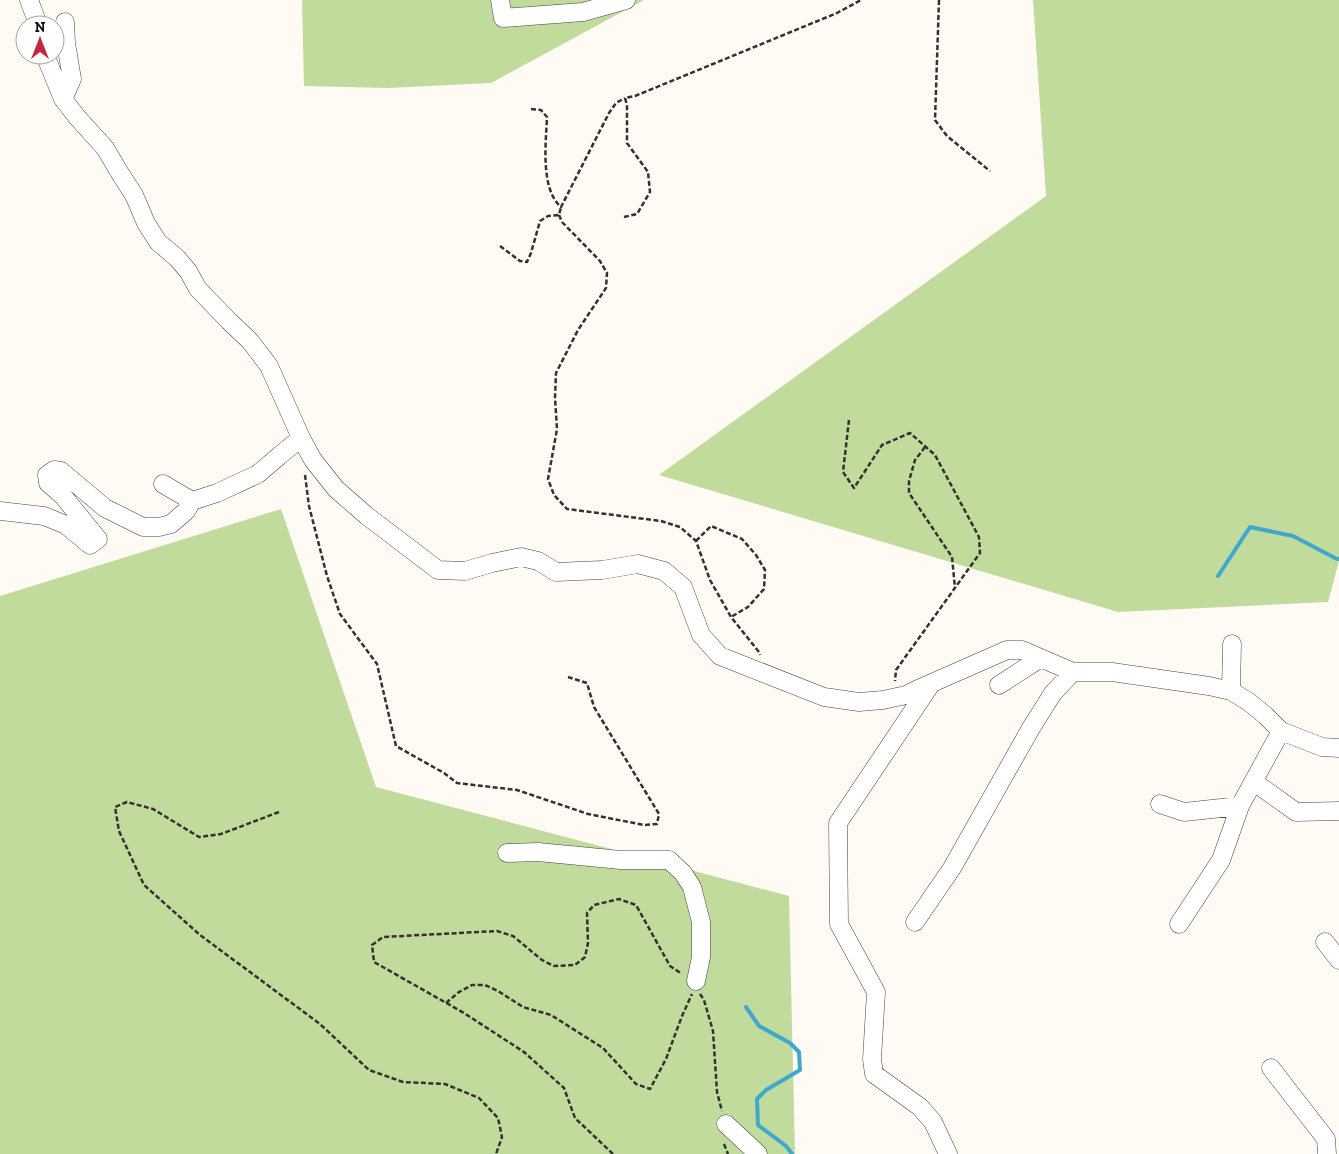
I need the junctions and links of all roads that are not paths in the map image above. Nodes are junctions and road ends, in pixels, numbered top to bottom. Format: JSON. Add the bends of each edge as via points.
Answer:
{"nodes":[{"id":1,"x":29,"y":0,"type":"edge"},
{"id":2,"x":500,"y":0,"type":"edge"},
{"id":3,"x":626,"y":0,"type":"edge"},
{"id":4,"x":35,"y":15,"type":"edge"},
{"id":5,"x":65,"y":22,"type":"dead end"},
{"id":6,"x":49,"y":65,"type":"edge"},
{"id":7,"x":63,"y":100,"type":"junction"},
{"id":8,"x":301,"y":438,"type":"junction"},
{"id":9,"x":163,"y":484,"type":"dead end"},
{"id":10,"x":192,"y":501,"type":"junction"},
{"id":11,"x":0,"y":511,"type":"edge"},
{"id":12,"x":1232,"y":644,"type":"dead end"},
{"id":13,"x":1041,"y":658,"type":"junction"},
{"id":14,"x":1073,"y":672,"type":"junction"},
{"id":15,"x":932,"y":683,"type":"junction"},
{"id":16,"x":999,"y":685,"type":"dead end"},
{"id":17,"x":1231,"y":691,"type":"junction"},
{"id":18,"x":1281,"y":731,"type":"junction"},
{"id":19,"x":1339,"y":748,"type":"edge"},
{"id":20,"x":1254,"y":782,"type":"junction"},
{"id":21,"x":1160,"y":804,"type":"dead end"},
{"id":22,"x":1240,"y":806,"type":"junction"},
{"id":23,"x":1339,"y":811,"type":"edge"},
{"id":24,"x":507,"y":853,"type":"dead end"},
{"id":25,"x":915,"y":922,"type":"dead end"},
{"id":26,"x":1179,"y":924,"type":"dead end"},
{"id":27,"x":1325,"y":942,"type":"dead end"},
{"id":28,"x":1339,"y":960,"type":"edge"},
{"id":29,"x":696,"y":981,"type":"road end"},
{"id":30,"x":1271,"y":1068,"type":"dead end"},
{"id":31,"x":726,"y":1124,"type":"road end"},
{"id":32,"x":758,"y":1154,"type":"edge"},
{"id":33,"x":948,"y":1154,"type":"edge"},
{"id":34,"x":1327,"y":1154,"type":"edge"}],
"edges":[{"from":1,"to":4,"type":"street"},
{"from":2,"to":3,"type":"street","via":[[503,18],[583,12]]},
{"from":5,"to":7,"type":"street","via":[[72,78]]},
{"from":6,"to":7,"type":"street"},
{"from":7,"to":8,"type":"street","via":[[105,148],[158,242],[177,258],[198,289],[250,341],[269,366]]},
{"from":8,"to":10,"type":"street","via":[[258,474],[217,494]]},
{"from":8,"to":15,"type":"street","via":[[312,460],[342,494],[438,570],[465,572],[521,557],[538,561],[556,572],[638,564],[664,571],[683,587],[701,635],[720,656],[824,697],[859,702],[906,695]]},
{"from":9,"to":10,"type":"street"},
{"from":10,"to":11,"type":"street","via":[[171,524],[142,527],[105,508],[61,471],[54,470],[48,475],[48,483],[63,496],[98,539],[90,546],[66,526],[44,516]]},
{"from":12,"to":17,"type":"street"},
{"from":13,"to":14,"type":"street"},
{"from":13,"to":15,"type":"street","via":[[1022,650],[1007,650]]},
{"from":13,"to":16,"type":"street"},
{"from":14,"to":17,"type":"street","via":[[1112,672]]},
{"from":14,"to":25,"type":"street","via":[[1053,693],[952,868]]},
{"from":15,"to":33,"type":"street","via":[[838,822],[839,924],[876,992],[874,1074],[920,1107],[933,1122]]},
{"from":17,"to":18,"type":"street","via":[[1249,702]]},
{"from":18,"to":19,"type":"street","via":[[1322,747]]},
{"from":18,"to":20,"type":"street"},
{"from":20,"to":22,"type":"street"},
{"from":20,"to":23,"type":"street","via":[[1296,812]]},
{"from":21,"to":22,"type":"street","via":[[1184,812]]},
{"from":22,"to":26,"type":"street","via":[[1221,860]]},
{"from":24,"to":29,"type":"street","via":[[669,860],[692,887],[700,922]]},
{"from":27,"to":28,"type":"street"},
{"from":30,"to":34,"type":"street","via":[[1326,1139]]},
{"from":31,"to":32,"type":"street"}]}
